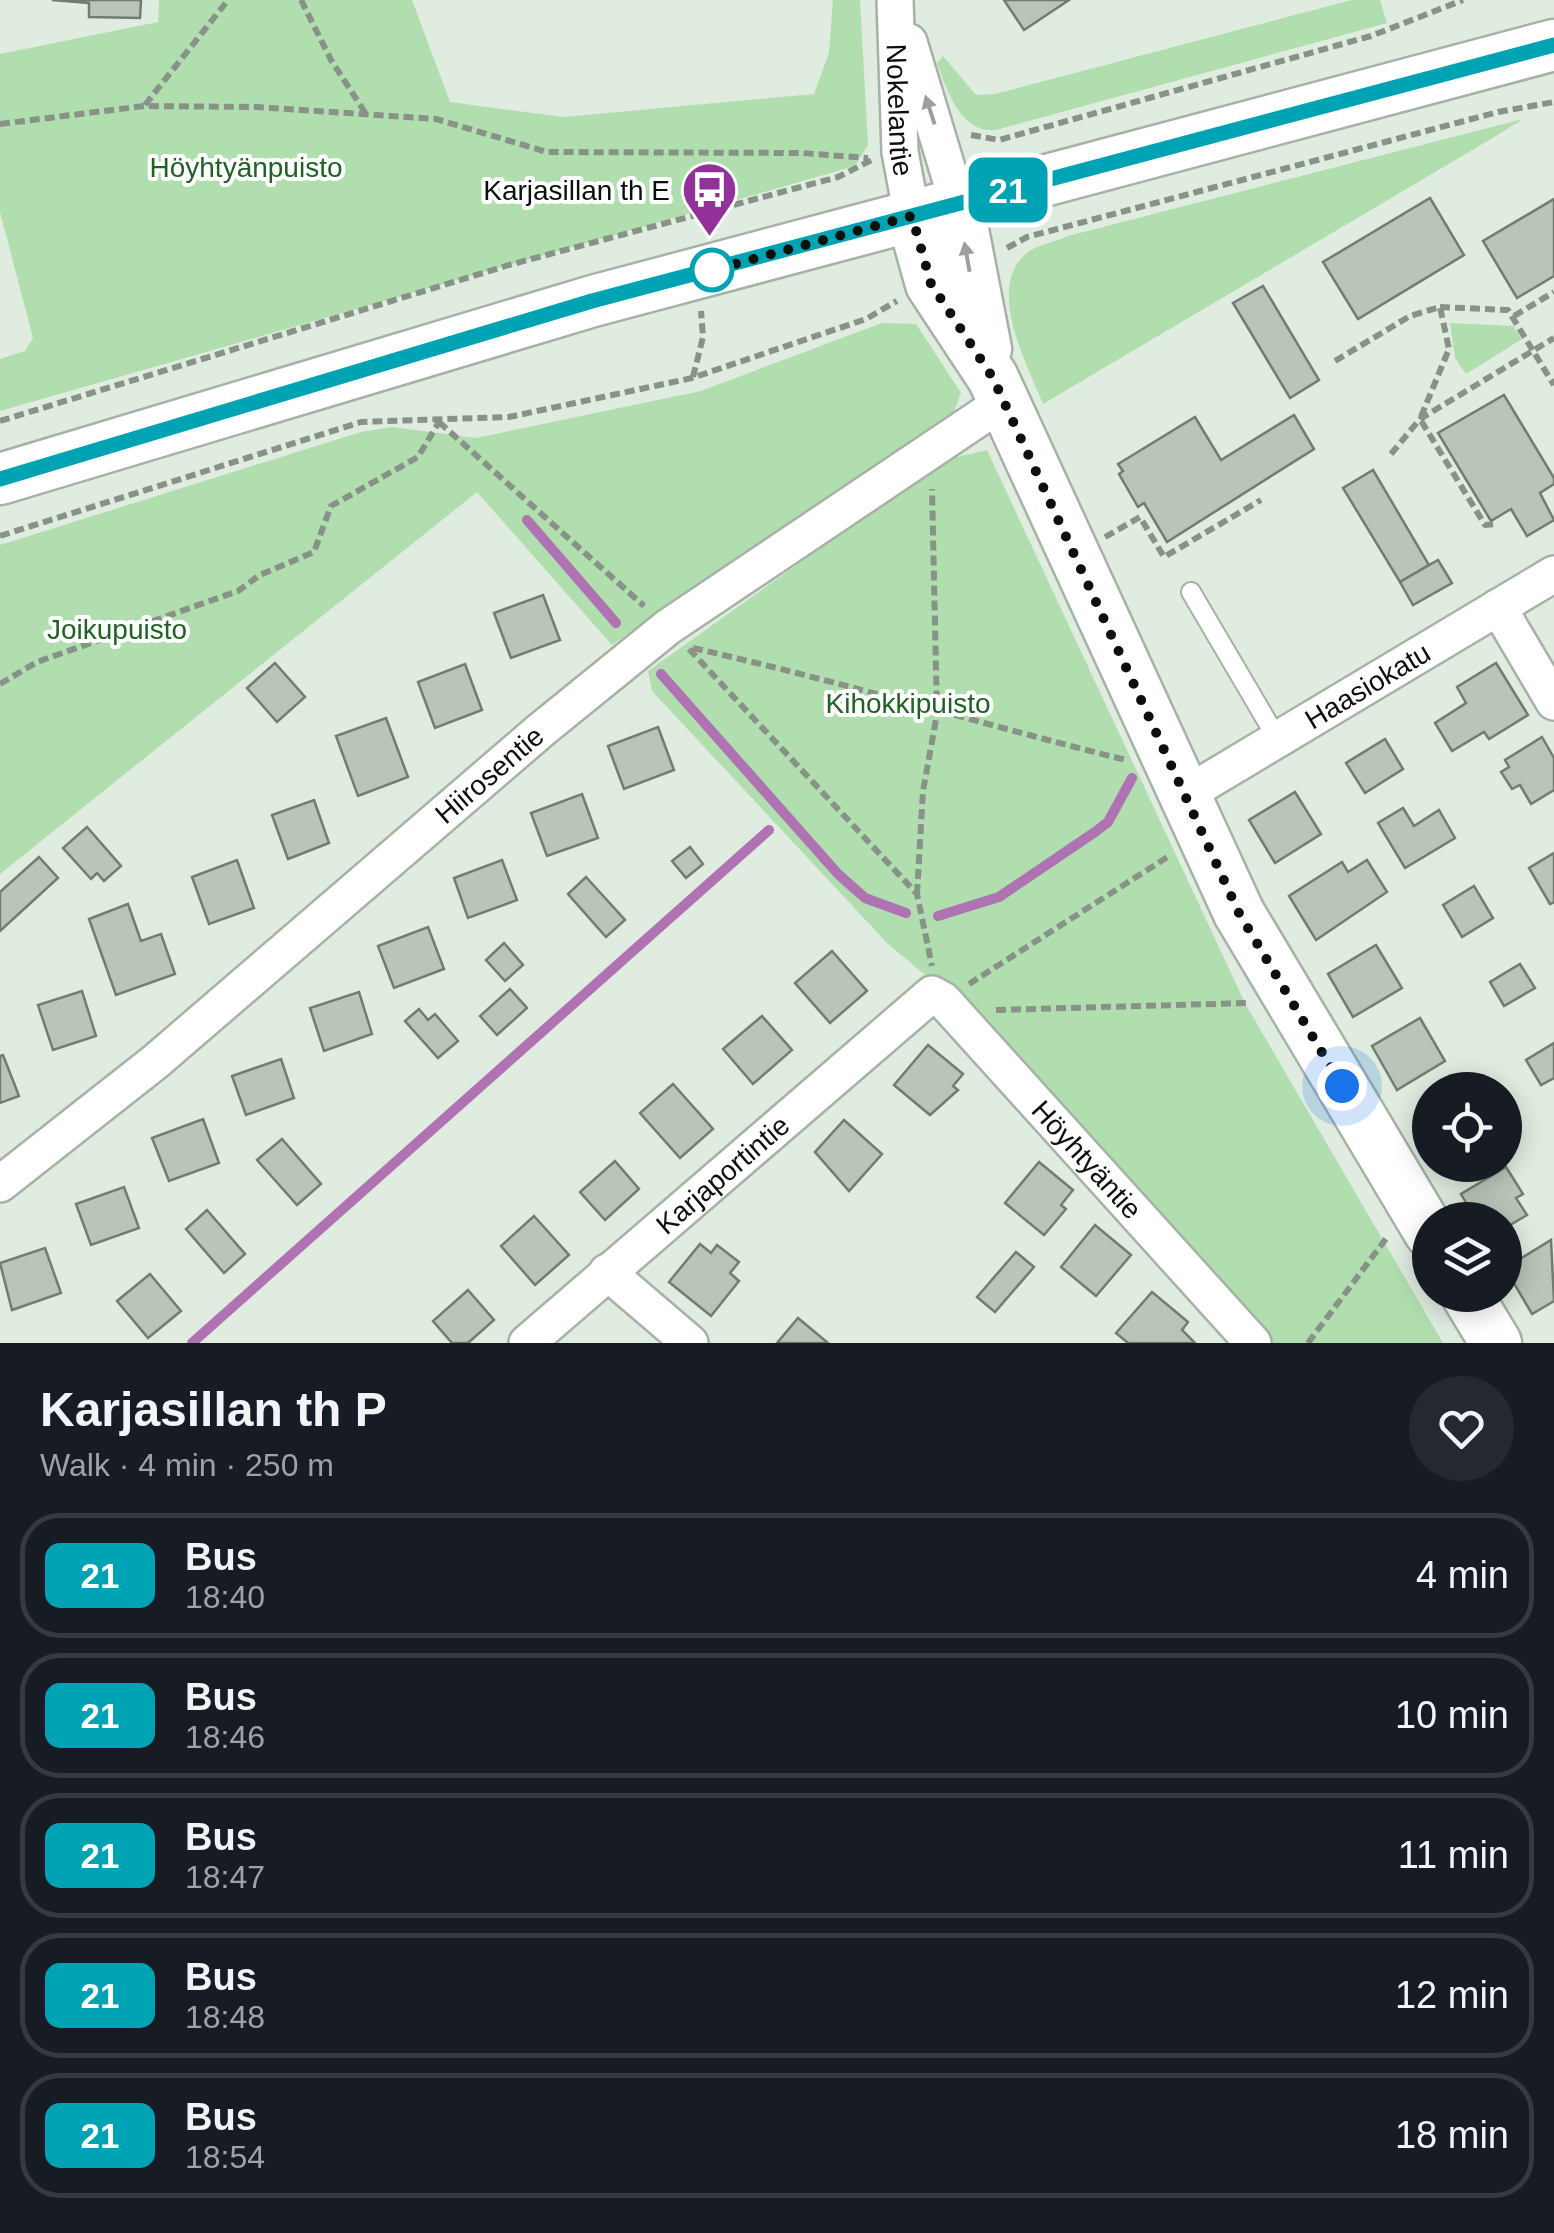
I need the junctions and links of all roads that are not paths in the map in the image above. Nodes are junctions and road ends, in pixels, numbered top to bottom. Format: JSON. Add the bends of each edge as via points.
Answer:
{"nodes":[{"id":1,"x":895,"y":0,"type":"edge"},
{"id":2,"x":1554,"y":44,"type":"edge"},
{"id":3,"x":935,"y":210,"type":"junction"},
{"id":4,"x":998,"y":390,"type":"junction"},
{"id":5,"x":0,"y":479,"type":"edge"},
{"id":6,"x":1554,"y":574,"type":"edge"},
{"id":7,"x":1192,"y":592,"type":"dead end"},
{"id":8,"x":1498,"y":608,"type":"junction"},
{"id":9,"x":1554,"y":702,"type":"edge"},
{"id":10,"x":1278,"y":740,"type":"junction"},
{"id":11,"x":1183,"y":796,"type":"junction"},
{"id":12,"x":914,"y":1004,"type":"joint"},
{"id":13,"x":0,"y":1184,"type":"edge"},
{"id":14,"x":1412,"y":1224,"type":"edge"},
{"id":15,"x":607,"y":1272,"type":"junction"},
{"id":16,"x":1477,"y":1312,"type":"edge"},
{"id":17,"x":527,"y":1343,"type":"edge"},
{"id":18,"x":690,"y":1343,"type":"edge"},
{"id":19,"x":1254,"y":1343,"type":"edge"},
{"id":20,"x":1496,"y":1343,"type":"edge"}],
"edges":[{"from":3,"to":1,"type":"street","name":"Nokelantie","one_way":true,"via":[[940,141]]},
{"from":1,"to":3,"type":"street","name":"Nokelantie","via":[[887,155]]},
{"from":2,"to":3,"type":"main road"},
{"from":3,"to":4,"type":"main road","name":"Nokelantie"},
{"from":3,"to":5,"type":"main road","via":[[460,340]]},
{"from":4,"to":11,"type":"main road","name":"Nokelantie"},
{"from":4,"to":13,"type":"street","name":"Hiirosentie","via":[[932,448],[541,730],[155,1062]]},
{"from":6,"to":8,"type":"street","name":"Haasiokatu"},
{"from":7,"to":10,"type":"lane"},
{"from":8,"to":9,"type":"street"},
{"from":8,"to":10,"type":"street","name":"Haasiokatu"},
{"from":10,"to":11,"type":"street","name":"Haasiokatu"},
{"from":11,"to":14,"type":"main road","name":"Nokelantie"},
{"from":12,"to":15,"type":"street","name":"Karjaportintie"},
{"from":12,"to":19,"type":"street","name":"Höyhtyäntie","via":[[932,994],[942,1000]]},
{"from":15,"to":17,"type":"street","name":"Karjaportintie"},
{"from":15,"to":18,"type":"street"},
{"from":16,"to":20,"type":"main road"}]}
